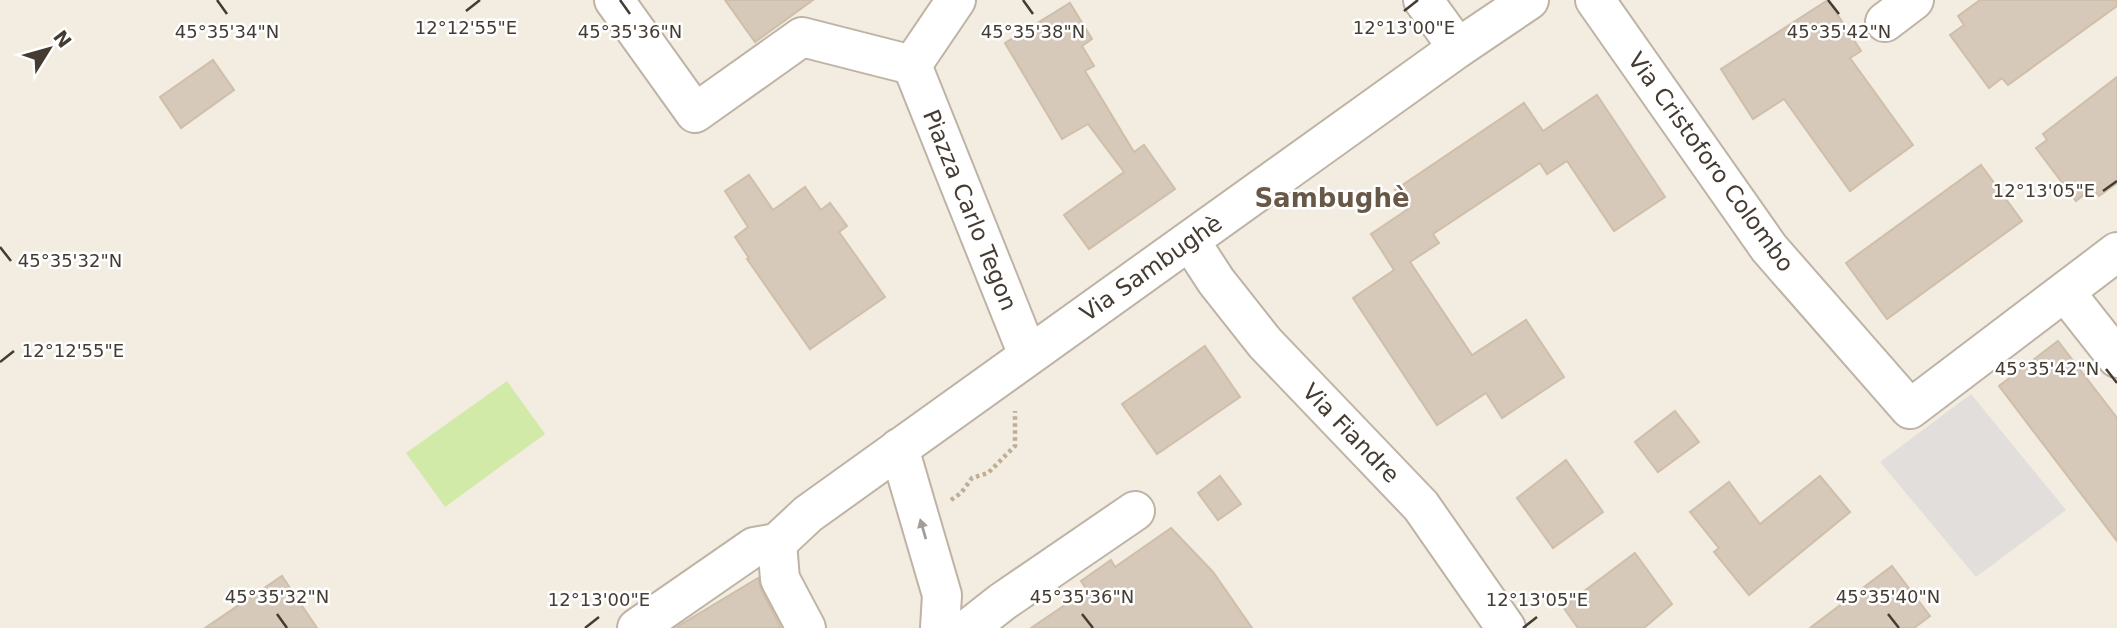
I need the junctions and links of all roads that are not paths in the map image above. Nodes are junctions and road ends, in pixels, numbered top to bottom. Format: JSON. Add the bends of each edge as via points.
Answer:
{"nodes":[{"id":1,"x":614,"y":0,"type":"edge"},
{"id":2,"x":956,"y":0,"type":"edge"},
{"id":3,"x":1423,"y":0,"type":"edge"},
{"id":4,"x":1529,"y":0,"type":"edge"},
{"id":5,"x":1595,"y":0,"type":"edge"},
{"id":6,"x":1458,"y":48,"type":"junction"},
{"id":7,"x":912,"y":65,"type":"junction"},
{"id":8,"x":1190,"y":241,"type":"junction"},
{"id":9,"x":2117,"y":253,"type":"edge"},
{"id":10,"x":2065,"y":292,"type":"junction"},
{"id":11,"x":2117,"y":358,"type":"edge"},
{"id":12,"x":1021,"y":360,"type":"junction"},
{"id":13,"x":899,"y":448,"type":"junction"},
{"id":14,"x":1135,"y":511,"type":"dead end"},
{"id":15,"x":777,"y":543,"type":"junction"},
{"id":16,"x":637,"y":628,"type":"edge"},
{"id":17,"x":806,"y":628,"type":"edge"},
{"id":18,"x":940,"y":628,"type":"edge"},
{"id":19,"x":969,"y":628,"type":"edge"},
{"id":20,"x":1506,"y":628,"type":"edge"}],
"edges":[{"from":1,"to":7,"type":"street","via":[[695,113],[802,37]]},
{"from":2,"to":7,"type":"street"},
{"from":3,"to":6,"type":"street"},
{"from":4,"to":6,"type":"street","name":"Via Sambughè"},
{"from":5,"to":10,"type":"street","name":"Via Cristoforo Colombo","via":[[1769,248],[1910,409]]},
{"from":6,"to":8,"type":"street","name":"Via Sambughè"},
{"from":7,"to":12,"type":"street","name":"Piazza Carlo Tegon"},
{"from":8,"to":12,"type":"street","name":"Via Sambughè"},
{"from":8,"to":20,"type":"street","name":"Via Fiandre","via":[[1265,343],[1421,506]]},
{"from":9,"to":10,"type":"street","name":"Via Cristoforo Colombo"},
{"from":10,"to":11,"type":"street"},
{"from":12,"to":13,"type":"street","name":"Via Sambughè"},
{"from":13,"to":15,"type":"street","name":"Via Sambughè","via":[[808,514]]},
{"from":18,"to":13,"type":"street","one_way":true,"via":[[942,595]]},
{"from":14,"to":19,"type":"street"},
{"from":15,"to":16,"type":"street","via":[[754,547]]},
{"from":15,"to":17,"type":"street","via":[[780,579]]}]}
